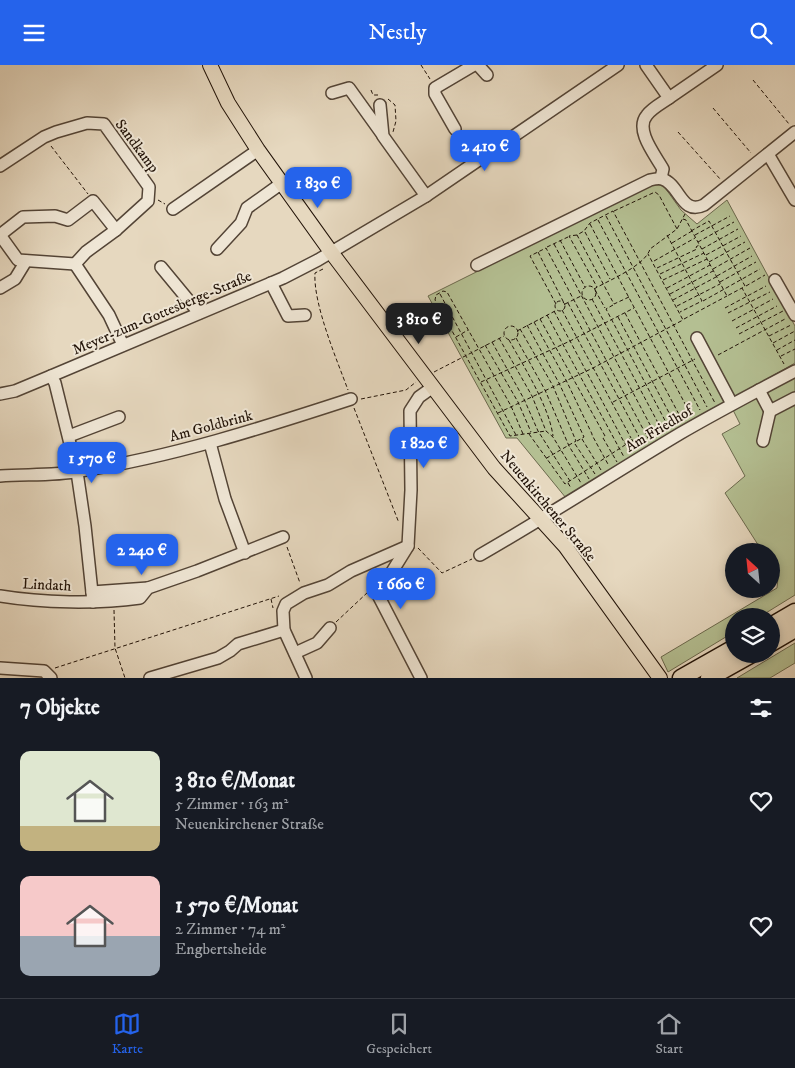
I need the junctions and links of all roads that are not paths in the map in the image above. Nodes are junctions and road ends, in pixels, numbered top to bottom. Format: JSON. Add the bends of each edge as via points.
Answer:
{"nodes":[{"id":1,"x":210,"y":65,"type":"edge"},
{"id":2,"x":476,"y":65,"type":"edge"},
{"id":3,"x":618,"y":65,"type":"edge"},
{"id":4,"x":646,"y":65,"type":"edge"},
{"id":5,"x":717,"y":65,"type":"edge"},
{"id":6,"x":487,"y":75,"type":"dead end"},
{"id":7,"x":332,"y":93,"type":"dead end"},
{"id":8,"x":669,"y":98,"type":"junction"},
{"id":9,"x":380,"y":105,"type":"dead end"},
{"id":10,"x":792,"y":128,"type":"edge"},
{"id":11,"x":454,"y":129,"type":"dead end"},
{"id":12,"x":387,"y":136,"type":"junction"},
{"id":13,"x":258,"y":150,"type":"junction"},
{"id":14,"x":768,"y":154,"type":"junction"},
{"id":15,"x":0,"y":166,"type":"edge"},
{"id":16,"x":661,"y":178,"type":"junction"},
{"id":17,"x":282,"y":183,"type":"junction"},
{"id":18,"x":426,"y":196,"type":"junction"},
{"id":19,"x":795,"y":200,"type":"edge"},
{"id":20,"x":173,"y":209,"type":"road end"},
{"id":21,"x":116,"y":230,"type":"junction"},
{"id":22,"x":0,"y":235,"type":"edge"},
{"id":23,"x":217,"y":249,"type":"dead end"},
{"id":24,"x":331,"y":252,"type":"junction"},
{"id":25,"x":26,"y":261,"type":"junction"},
{"id":26,"x":75,"y":264,"type":"junction"},
{"id":27,"x":477,"y":265,"type":"dead end"},
{"id":28,"x":161,"y":267,"type":"dead end"},
{"id":29,"x":272,"y":283,"type":"junction"},
{"id":30,"x":770,"y":283,"type":"road end"},
{"id":31,"x":0,"y":288,"type":"edge"},
{"id":32,"x":198,"y":313,"type":"junction"},
{"id":33,"x":305,"y":315,"type":"dead end"},
{"id":34,"x":791,"y":319,"type":"edge"},
{"id":35,"x":697,"y":338,"type":"dead end"},
{"id":36,"x":123,"y":345,"type":"junction"},
{"id":37,"x":792,"y":372,"type":"edge"},
{"id":38,"x":51,"y":376,"type":"junction"},
{"id":39,"x":429,"y":379,"type":"junction"},
{"id":40,"x":759,"y":390,"type":"junction"},
{"id":41,"x":0,"y":394,"type":"edge"},
{"id":42,"x":795,"y":398,"type":"edge"},
{"id":43,"x":351,"y":400,"type":"road end"},
{"id":44,"x":732,"y":405,"type":"junction"},
{"id":45,"x":770,"y":411,"type":"junction"},
{"id":46,"x":119,"y":417,"type":"dead end"},
{"id":47,"x":69,"y":436,"type":"junction"},
{"id":48,"x":763,"y":441,"type":"dead end"},
{"id":49,"x":210,"y":443,"type":"junction"},
{"id":50,"x":77,"y":472,"type":"junction"},
{"id":51,"x":0,"y":476,"type":"edge"},
{"id":52,"x":542,"y":519,"type":"junction"},
{"id":53,"x":283,"y":537,"type":"road end"},
{"id":54,"x":408,"y":546,"type":"junction"},
{"id":55,"x":245,"y":553,"type":"junction"},
{"id":56,"x":480,"y":555,"type":"road end"},
{"id":57,"x":365,"y":564,"type":"junction"},
{"id":58,"x":377,"y":582,"type":"junction"},
{"id":59,"x":148,"y":588,"type":"junction"},
{"id":60,"x":0,"y":596,"type":"edge"},
{"id":61,"x":92,"y":597,"type":"junction"},
{"id":62,"x":795,"y":612,"type":"edge"},
{"id":63,"x":780,"y":621,"type":"edge"},
{"id":64,"x":330,"y":628,"type":"road end"},
{"id":65,"x":795,"y":629,"type":"edge"},
{"id":66,"x":284,"y":630,"type":"junction"},
{"id":67,"x":780,"y":638,"type":"edge"},
{"id":68,"x":295,"y":653,"type":"junction"},
{"id":69,"x":725,"y":653,"type":"edge"},
{"id":70,"x":736,"y":663,"type":"edge"},
{"id":71,"x":0,"y":668,"type":"edge"},
{"id":72,"x":48,"y":675,"type":"edge"},
{"id":73,"x":150,"y":678,"type":"edge"},
{"id":74,"x":306,"y":678,"type":"edge"},
{"id":75,"x":420,"y":678,"type":"edge"},
{"id":76,"x":660,"y":678,"type":"edge"},
{"id":77,"x":681,"y":678,"type":"edge"},
{"id":78,"x":709,"y":678,"type":"edge"}],
"edges":[{"from":1,"to":13,"type":"main road","name":"Neuenkirchener Straße","via":[[228,103]]},
{"from":2,"to":6,"type":"street"},
{"from":2,"to":11,"type":"street","via":[[436,88],[435,94]]},
{"from":3,"to":18,"type":"street","name":"Meyer-zum-Gottesberge-Straße"},
{"from":4,"to":8,"type":"street"},
{"from":5,"to":8,"type":"street"},
{"from":7,"to":12,"type":"street","via":[[349,88]]},
{"from":8,"to":16,"type":"street","via":[[645,116],[643,125],[644,135],[663,169]]},
{"from":9,"to":12,"type":"street"},
{"from":10,"to":14,"type":"street"},
{"from":12,"to":18,"type":"street"},
{"from":13,"to":17,"type":"main road","name":"Neuenkirchener Straße"},
{"from":13,"to":20,"type":"street"},
{"from":14,"to":16,"type":"street","via":[[697,208],[689,207]]},
{"from":14,"to":19,"type":"street"},
{"from":15,"to":21,"type":"street","name":"Sandkamp","via":[[44,137],[87,123],[104,124],[149,187],[148,201]]},
{"from":16,"to":27,"type":"street","via":[[650,180]]},
{"from":17,"to":23,"type":"street","via":[[247,208],[241,223]]},
{"from":17,"to":24,"type":"main road","name":"Neuenkirchener Straße"},
{"from":18,"to":24,"type":"street","name":"Meyer-zum-Gottesberge-Straße"},
{"from":21,"to":22,"type":"street","via":[[94,201],[68,220],[55,216],[23,217]]},
{"from":21,"to":26,"type":"street","name":"Sandkamp"},
{"from":22,"to":25,"type":"street","via":[[18,260]]},
{"from":24,"to":29,"type":"street","name":"Meyer-zum-Gottesberge-Straße"},
{"from":24,"to":39,"type":"main road","name":"Neuenkirchener Straße"},
{"from":25,"to":26,"type":"street"},
{"from":25,"to":31,"type":"street","via":[[15,279]]},
{"from":26,"to":36,"type":"street","via":[[109,315]]},
{"from":28,"to":32,"type":"street"},
{"from":29,"to":32,"type":"street","name":"Meyer-zum-Gottesberge-Straße"},
{"from":29,"to":33,"type":"street","via":[[288,316]]},
{"from":30,"to":34,"type":"street"},
{"from":32,"to":36,"type":"street","name":"Meyer-zum-Gottesberge-Straße"},
{"from":35,"to":44,"type":"street"},
{"from":36,"to":38,"type":"street","name":"Meyer-zum-Gottesberge-Straße"},
{"from":37,"to":40,"type":"street","name":"Am Friedhof"},
{"from":38,"to":41,"type":"street","name":"Meyer-zum-Gottesberge-Straße"},
{"from":38,"to":47,"type":"street"},
{"from":39,"to":52,"type":"main road","name":"Neuenkirchener Straße","via":[[500,475]]},
{"from":39,"to":54,"type":"street","via":[[410,411]]},
{"from":40,"to":44,"type":"street","name":"Am Friedhof"},
{"from":40,"to":45,"type":"street"},
{"from":42,"to":45,"type":"street"},
{"from":43,"to":49,"type":"street","name":"Am Goldbrink"},
{"from":44,"to":52,"type":"street","name":"Am Friedhof"},
{"from":45,"to":48,"type":"street"},
{"from":46,"to":47,"type":"street"},
{"from":47,"to":50,"type":"street"},
{"from":49,"to":50,"type":"street","name":"Am Goldbrink"},
{"from":49,"to":55,"type":"street","via":[[224,499]]},
{"from":50,"to":51,"type":"street","name":"Am Goldbrink"},
{"from":50,"to":61,"type":"street"},
{"from":52,"to":56,"type":"street","name":"Am Friedhof"},
{"from":52,"to":76,"type":"main road","name":"Neuenkirchener Straße"},
{"from":53,"to":55,"type":"street","name":"Lindath"},
{"from":54,"to":57,"type":"street"},
{"from":54,"to":58,"type":"street","via":[[390,575]]},
{"from":55,"to":59,"type":"street","name":"Lindath"},
{"from":57,"to":58,"type":"street"},
{"from":57,"to":66,"type":"street","via":[[286,603]]},
{"from":58,"to":75,"type":"street","via":[[377,593]]},
{"from":59,"to":61,"type":"street","name":"Lindath"},
{"from":59,"to":61,"type":"street","name":"Lindath","via":[[140,598],[114,602]]},
{"from":60,"to":61,"type":"street","name":"Lindath","via":[[17,599]]},
{"from":62,"to":63,"type":"highway"},
{"from":64,"to":68,"type":"street","via":[[317,643]]},
{"from":65,"to":67,"type":"highway"},
{"from":66,"to":68,"type":"street"},
{"from":66,"to":73,"type":"street","via":[[238,644],[218,658]]},
{"from":68,"to":74,"type":"street"},
{"from":69,"to":77,"type":"highway"},
{"from":70,"to":78,"type":"highway"},
{"from":71,"to":72,"type":"street"}]}
